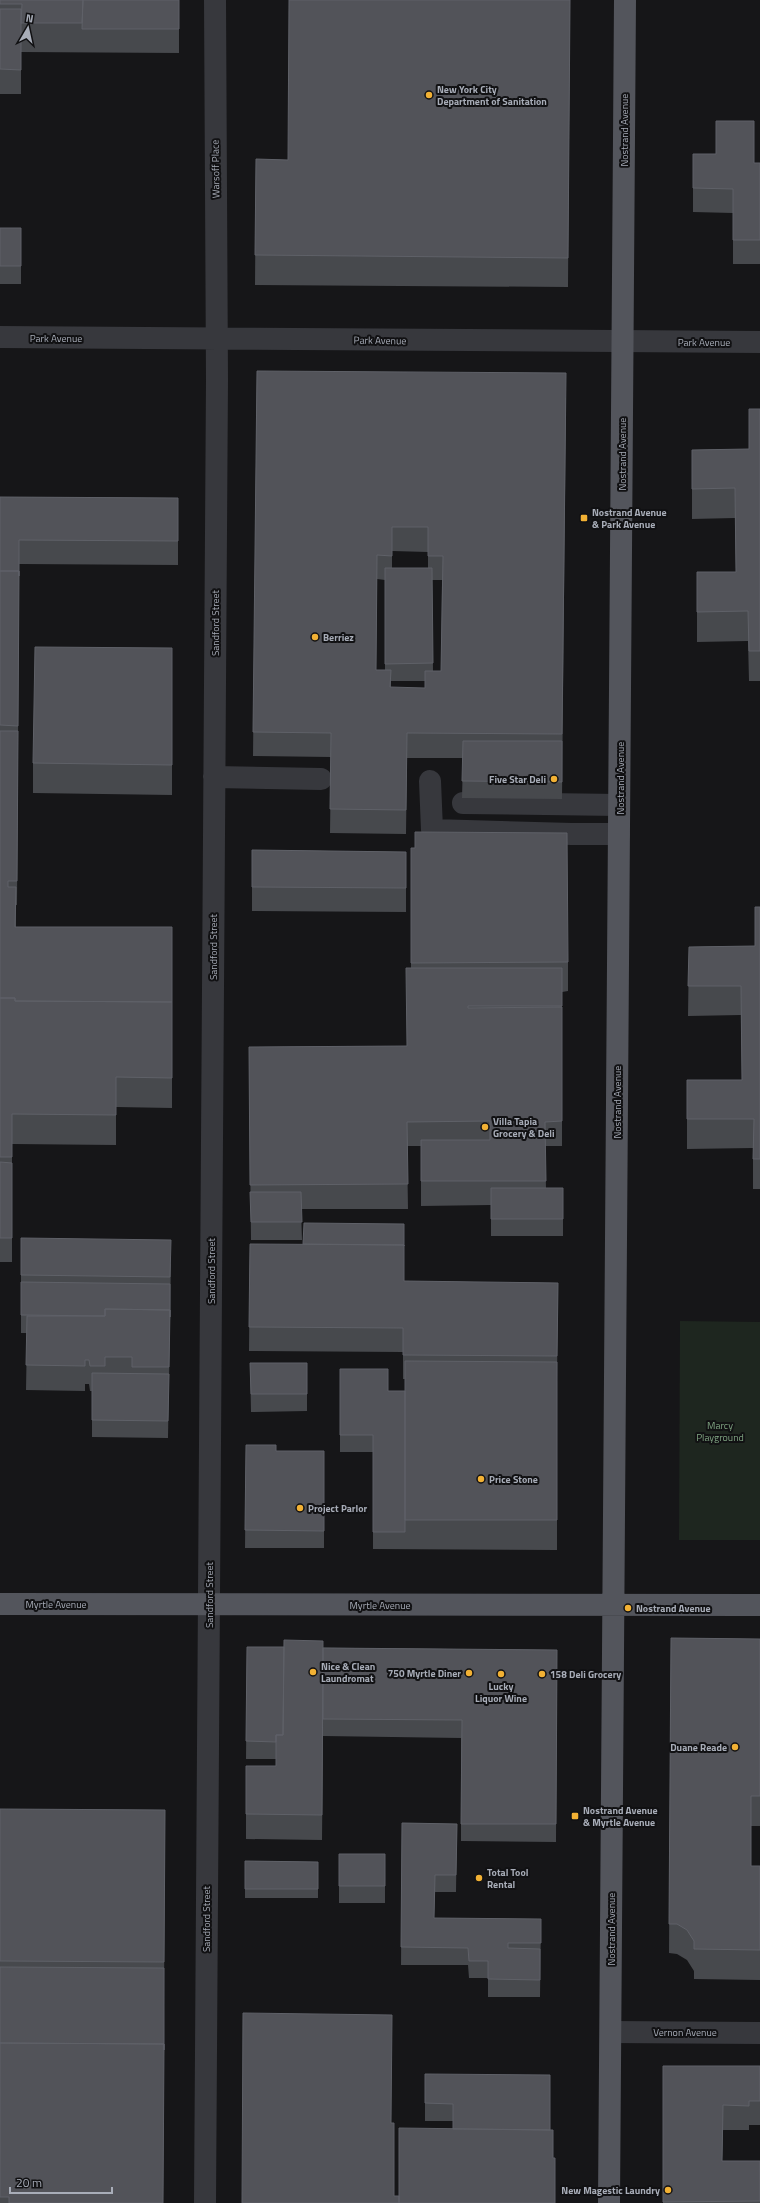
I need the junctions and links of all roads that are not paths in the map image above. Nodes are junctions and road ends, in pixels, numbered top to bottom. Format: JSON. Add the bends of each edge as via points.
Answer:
{"nodes":[{"id":1,"x":215,"y":0,"type":"edge"},
{"id":2,"x":625,"y":0,"type":"edge"},
{"id":3,"x":0,"y":337,"type":"edge"},
{"id":4,"x":217,"y":338,"type":"junction"},
{"id":5,"x":623,"y":342,"type":"junction"},
{"id":6,"x":760,"y":342,"type":"edge"},
{"id":7,"x":214,"y":777,"type":"junction"},
{"id":8,"x":321,"y":778,"type":"dead end"},
{"id":9,"x":430,"y":781,"type":"dead end"},
{"id":10,"x":463,"y":803,"type":"dead end"},
{"id":11,"x":619,"y":805,"type":"junction"},
{"id":12,"x":619,"y":834,"type":"junction"},
{"id":13,"x":0,"y":1604,"type":"edge"},
{"id":14,"x":613,"y":1604,"type":"junction"},
{"id":15,"x":760,"y":1605,"type":"edge"},
{"id":16,"x":208,"y":1606,"type":"junction"},
{"id":17,"x":611,"y":2032,"type":"junction"},
{"id":18,"x":760,"y":2033,"type":"edge"},
{"id":19,"x":205,"y":2203,"type":"edge"},
{"id":20,"x":609,"y":2203,"type":"edge"}],
"edges":[{"from":1,"to":4,"type":"street","name":"Warsoff Place"},
{"from":2,"to":5,"type":"main road","name":"Nostrand Avenue"},
{"from":3,"to":4,"type":"street","name":"Park Avenue"},
{"from":4,"to":5,"type":"street","name":"Park Avenue"},
{"from":4,"to":7,"type":"street","name":"Sandford Street"},
{"from":5,"to":6,"type":"street","name":"Park Avenue"},
{"from":5,"to":11,"type":"main road","name":"Nostrand Avenue"},
{"from":7,"to":8,"type":"street"},
{"from":7,"to":16,"type":"street","name":"Sandford Street"},
{"from":9,"to":12,"type":"street","via":[[432,830]]},
{"from":10,"to":11,"type":"street"},
{"from":11,"to":12,"type":"main road","name":"Nostrand Avenue"},
{"from":12,"to":14,"type":"main road","name":"Nostrand Avenue"},
{"from":13,"to":16,"type":"main road","name":"Myrtle Avenue"},
{"from":14,"to":15,"type":"main road","name":"Myrtle Avenue"},
{"from":14,"to":16,"type":"main road","name":"Myrtle Avenue"},
{"from":14,"to":17,"type":"main road","name":"Nostrand Avenue"},
{"from":16,"to":19,"type":"street","name":"Sandford Street"},
{"from":17,"to":18,"type":"street","name":"Vernon Avenue"},
{"from":17,"to":20,"type":"main road","name":"Nostrand Avenue"}]}
